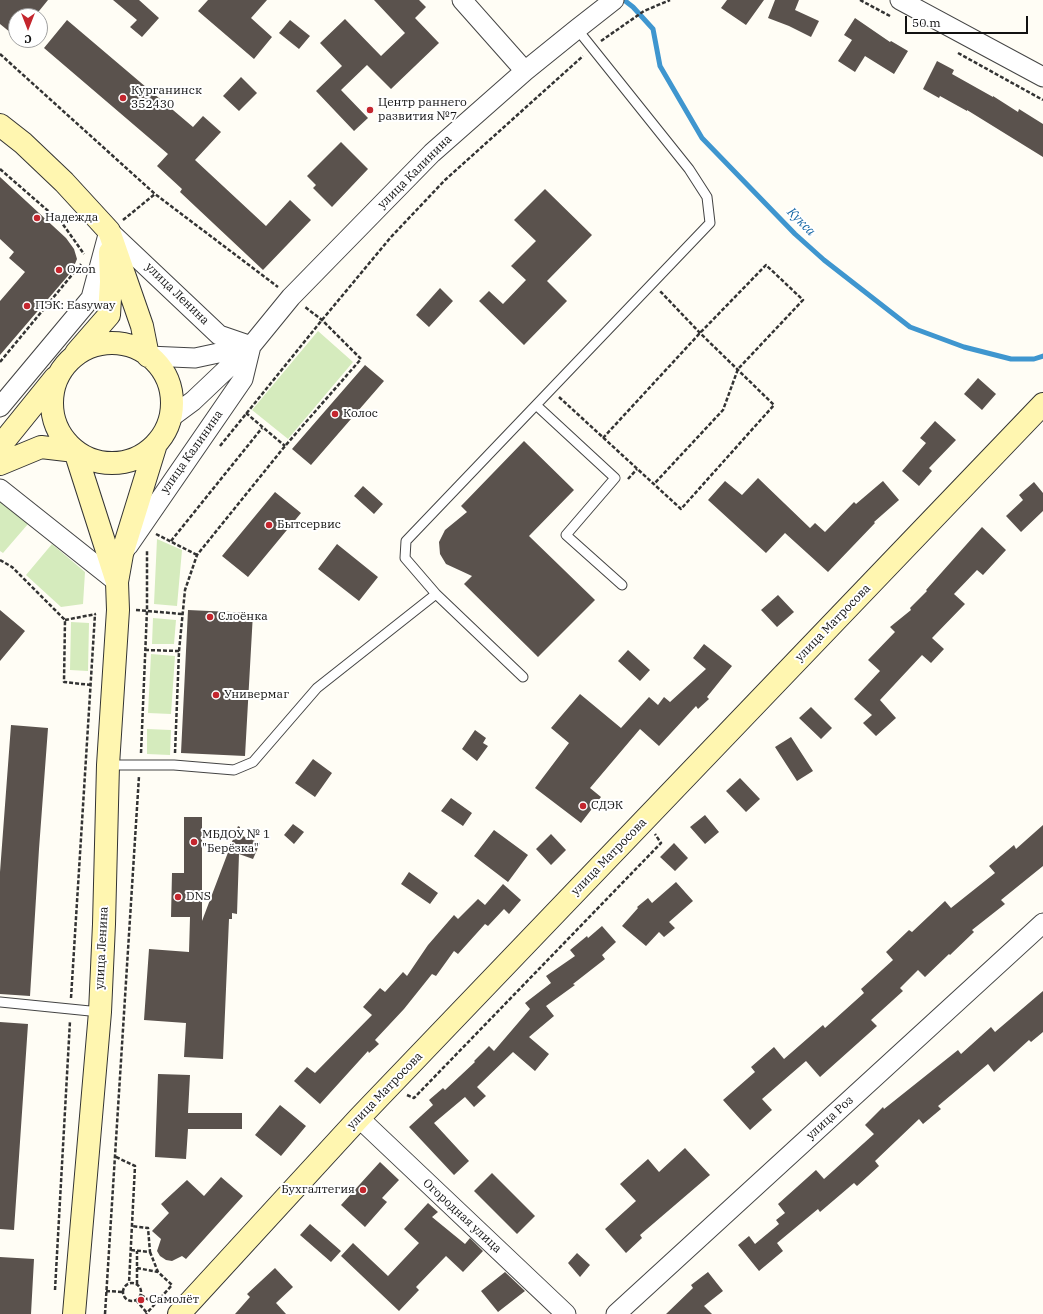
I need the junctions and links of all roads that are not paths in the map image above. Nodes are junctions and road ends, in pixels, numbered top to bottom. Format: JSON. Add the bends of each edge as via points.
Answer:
{"nodes":[{"id":1,"x":462,"y":0,"type":"edge"},
{"id":2,"x":900,"y":0,"type":"edge"},
{"id":3,"x":610,"y":3,"type":"edge"},
{"id":4,"x":576,"y":28,"type":"junction"},
{"id":5,"x":525,"y":71,"type":"junction"},
{"id":6,"x":1043,"y":77,"type":"edge"},
{"id":7,"x":0,"y":113,"type":"edge"},
{"id":8,"x":0,"y":125,"type":"edge"},
{"id":9,"x":23,"y":143,"type":"junction"},
{"id":10,"x":109,"y":231,"type":"junction"},
{"id":11,"x":251,"y":346,"type":"junction"},
{"id":12,"x":148,"y":356,"type":"junction"},
{"id":13,"x":67,"y":363,"type":"junction"},
{"id":14,"x":1043,"y":404,"type":"edge"},
{"id":15,"x":536,"y":405,"type":"junction"},
{"id":16,"x":0,"y":407,"type":"edge"},
{"id":17,"x":170,"y":418,"type":"junction"},
{"id":18,"x":156,"y":444,"type":"junction"},
{"id":19,"x":0,"y":446,"type":"edge"},
{"id":20,"x":75,"y":451,"type":"junction"},
{"id":21,"x":0,"y":464,"type":"edge"},
{"id":22,"x":0,"y":489,"type":"edge"},
{"id":23,"x":122,"y":554,"type":"junction"},
{"id":24,"x":117,"y":582,"type":"junction"},
{"id":25,"x":622,"y":585,"type":"dead end"},
{"id":26,"x":436,"y":594,"type":"junction"},
{"id":27,"x":523,"y":677,"type":"dead end"},
{"id":28,"x":108,"y":765,"type":"junction"},
{"id":29,"x":1043,"y":923,"type":"edge"},
{"id":30,"x":0,"y":1002,"type":"edge"},
{"id":31,"x":100,"y":1012,"type":"junction"},
{"id":32,"x":359,"y":1118,"type":"junction"},
{"id":33,"x":74,"y":1314,"type":"edge"},
{"id":34,"x":179,"y":1314,"type":"edge"},
{"id":35,"x":566,"y":1314,"type":"edge"},
{"id":36,"x":616,"y":1314,"type":"edge"}],
"edges":[{"from":1,"to":5,"type":"street"},
{"from":2,"to":6,"type":"street"},
{"from":3,"to":4,"type":"street","name":"улица Калинина"},
{"from":4,"to":5,"type":"street","name":"улица Калинина"},
{"from":4,"to":15,"type":"lane","via":[[688,169],[707,197],[710,223]]},
{"from":5,"to":11,"type":"street","name":"улица Калинина","via":[[432,153],[291,297]]},
{"from":7,"to":9,"type":"street","name":"улица Ленина"},
{"from":8,"to":9,"type":"street","name":"улица Ленина"},
{"from":9,"to":10,"type":"street","name":"улица Ленина","via":[[64,182]]},
{"from":10,"to":11,"type":"street","name":"улица Ленина","via":[[218,335]]},
{"from":10,"to":12,"type":"street","name":"улица Ленина","via":[[142,326]]},
{"from":10,"to":13,"type":"street","via":[[109,315]]},
{"from":10,"to":16,"type":"street","via":[[91,298]]},
{"from":11,"to":12,"type":"street","via":[[195,358]]},
{"from":11,"to":17,"type":"street","name":"улица Калинина","via":[[193,401]]},
{"from":11,"to":23,"type":"street","name":"улица Калинина","via":[[243,379]]},
{"from":12,"to":13,"type":"street","via":[[135,348],[121,344],[106,344],[92,347]]},
{"from":12,"to":17,"type":"street","via":[[160,368],[168,384],[172,400]]},
{"from":13,"to":19,"type":"street"},
{"from":13,"to":20,"type":"street","via":[[52,392],[52,409],[55,425],[63,439]]},
{"from":14,"to":32,"type":"street","name":"улица Матросова"},
{"from":15,"to":25,"type":"lane","via":[[615,478],[566,535]]},
{"from":15,"to":26,"type":"lane","via":[[406,541],[405,558]]},
{"from":17,"to":18,"type":"street","via":[[165,432]]},
{"from":18,"to":20,"type":"street","via":[[132,461],[112,463],[92,460]]},
{"from":18,"to":23,"type":"street","name":"улица Ленина"},
{"from":20,"to":21,"type":"street","via":[[41,447]]},
{"from":20,"to":24,"type":"street","name":"улица Ленина"},
{"from":22,"to":24,"type":"street"},
{"from":23,"to":24,"type":"street","name":"улица Ленина"},
{"from":24,"to":28,"type":"street","name":"улица Ленина","via":[[118,610]]},
{"from":26,"to":27,"type":"lane"},
{"from":26,"to":28,"type":"lane","via":[[317,688],[253,762],[234,770],[174,765]]},
{"from":28,"to":31,"type":"street","name":"улица Ленина"},
{"from":29,"to":36,"type":"street","name":"улица Роз"},
{"from":30,"to":31,"type":"lane"},
{"from":31,"to":33,"type":"street","name":"улица Ленина"},
{"from":32,"to":34,"type":"street","name":"улица Матросова"},
{"from":32,"to":35,"type":"street","name":"Огородная улица"}]}
